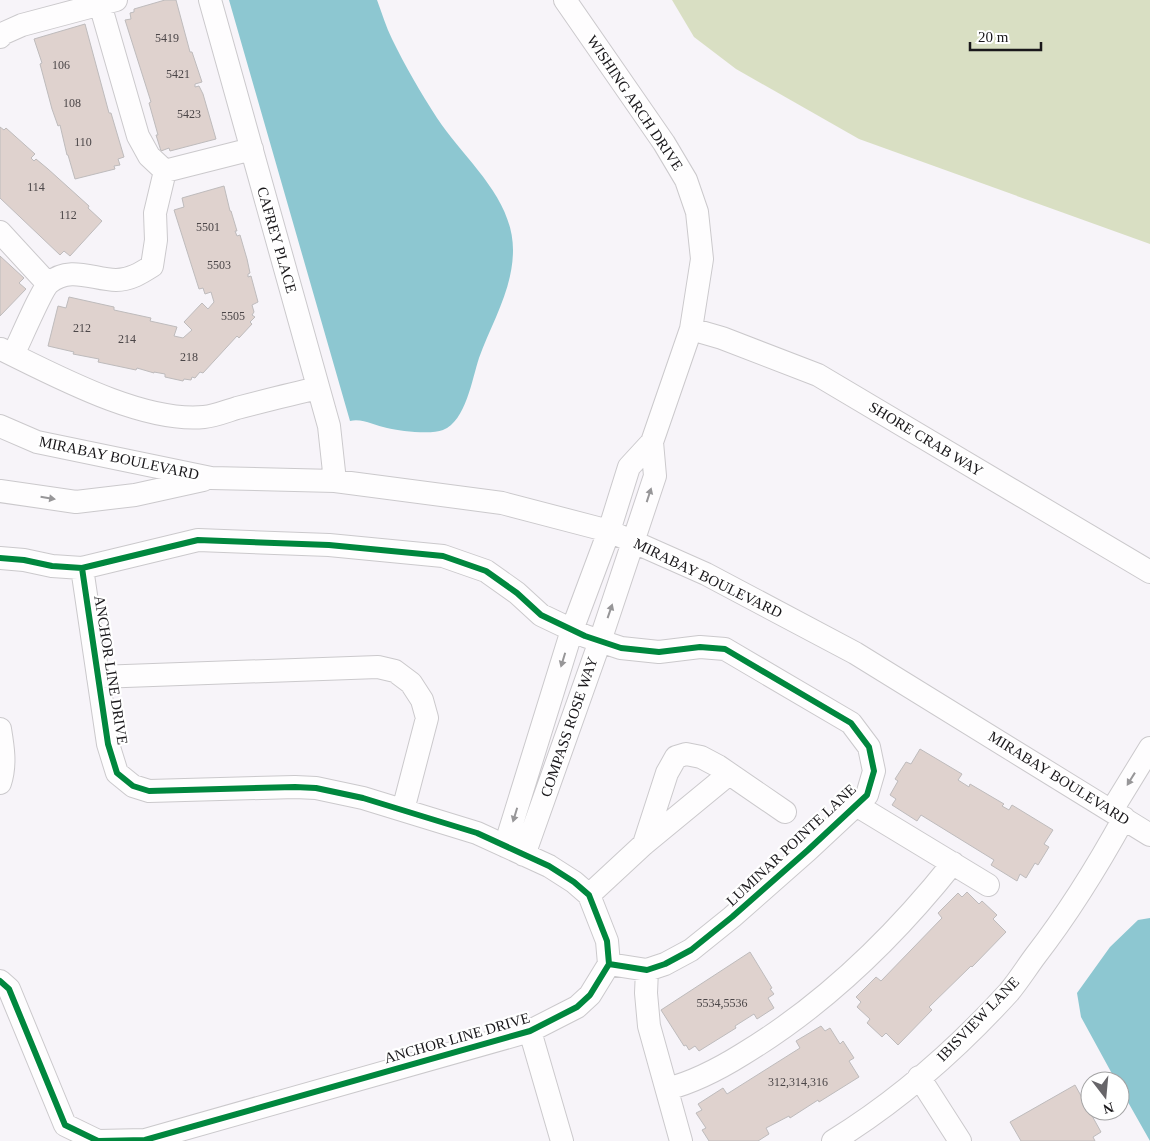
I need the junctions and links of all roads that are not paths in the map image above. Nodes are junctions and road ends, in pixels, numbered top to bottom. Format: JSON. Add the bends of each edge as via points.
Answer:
{"nodes":[{"id":1,"x":210,"y":0,"type":"edge"},
{"id":2,"x":565,"y":0,"type":"edge"},
{"id":3,"x":108,"y":2,"type":"edge"},
{"id":4,"x":0,"y":37,"type":"edge"},
{"id":5,"x":252,"y":149,"type":"junction"},
{"id":6,"x":165,"y":171,"type":"junction"},
{"id":7,"x":0,"y":232,"type":"edge"},
{"id":8,"x":48,"y":284,"type":"junction"},
{"id":9,"x":691,"y":329,"type":"junction"},
{"id":10,"x":7,"y":352,"type":"edge"},
{"id":11,"x":318,"y":388,"type":"junction"},
{"id":12,"x":0,"y":426,"type":"edge"},
{"id":13,"x":652,"y":442,"type":"junction"},
{"id":14,"x":211,"y":478,"type":"junction"},
{"id":15,"x":335,"y":481,"type":"junction"},
{"id":16,"x":0,"y":491,"type":"edge"},
{"id":17,"x":609,"y":531,"type":"junction"},
{"id":18,"x":633,"y":541,"type":"junction"},
{"id":19,"x":0,"y":558,"type":"edge"},
{"id":20,"x":82,"y":568,"type":"junction"},
{"id":21,"x":1150,"y":572,"type":"edge"},
{"id":22,"x":572,"y":630,"type":"junction"},
{"id":23,"x":600,"y":641,"type":"junction"},
{"id":24,"x":98,"y":676,"type":"junction"},
{"id":25,"x":0,"y":728,"type":"edge"},
{"id":26,"x":1150,"y":748,"type":"edge"},
{"id":27,"x":729,"y":774,"type":"junction"},
{"id":28,"x":0,"y":783,"type":"edge"},
{"id":29,"x":856,"y":805,"type":"junction"},
{"id":30,"x":403,"y":810,"type":"junction"},
{"id":31,"x":785,"y":812,"type":"dead end"},
{"id":32,"x":1118,"y":814,"type":"junction"},
{"id":33,"x":1148,"y":827,"type":"edge"},
{"id":34,"x":644,"y":844,"type":"junction"},
{"id":35,"x":515,"y":851,"type":"junction"},
{"id":36,"x":953,"y":863,"type":"junction"},
{"id":37,"x":988,"y":885,"type":"dead end"},
{"id":38,"x":589,"y":895,"type":"junction"},
{"id":39,"x":609,"y":964,"type":"junction"},
{"id":40,"x":647,"y":970,"type":"junction"},
{"id":41,"x":0,"y":981,"type":"edge"},
{"id":42,"x":530,"y":1031,"type":"junction"},
{"id":43,"x":919,"y":1077,"type":"junction"},
{"id":44,"x":667,"y":1089,"type":"junction"},
{"id":45,"x":562,"y":1141,"type":"edge"},
{"id":46,"x":681,"y":1141,"type":"edge"},
{"id":47,"x":833,"y":1141,"type":"edge"},
{"id":48,"x":960,"y":1141,"type":"edge"}],
"edges":[{"from":1,"to":5,"type":"street","name":"CAFREY PLACE"},
{"from":2,"to":9,"type":"street","name":"WISHING ARCH DRIVE","via":[[686,180],[697,212],[702,258]]},
{"from":3,"to":4,"type":"street","via":[[22,26]]},
{"from":3,"to":6,"type":"street","via":[[138,136],[150,156]]},
{"from":5,"to":6,"type":"street"},
{"from":5,"to":11,"type":"street","name":"CAFREY PLACE"},
{"from":6,"to":8,"type":"street","via":[[155,213],[156,240],[152,266],[137,276],[116,280],[87,274],[62,276]]},
{"from":7,"to":8,"type":"street"},
{"from":8,"to":10,"type":"street"},
{"from":9,"to":13,"type":"street","name":"WISHING ARCH DRIVE"},
{"from":9,"to":21,"type":"street","name":"SHORE CRAB WAY","via":[[818,375]]},
{"from":10,"to":11,"type":"street","via":[[108,398],[174,417],[205,417]]},
{"from":11,"to":15,"type":"street","name":"CAFREY PLACE","via":[[329,426]]},
{"from":12,"to":14,"type":"street","name":"MIRABAY BOULEVARD","via":[[37,442]]},
{"from":13,"to":17,"type":"street","name":"WISHING ARCH DRIVE","via":[[629,467]]},
{"from":18,"to":13,"type":"street","name":"WISHING ARCH DRIVE","one_way":true,"via":[[655,476]]},
{"from":14,"to":15,"type":"street","name":"MIRABAY BOULEVARD"},
{"from":16,"to":14,"type":"street","name":"MIRABAY BOULEVARD","one_way":true,"via":[[76,502],[135,495]]},
{"from":15,"to":17,"type":"street","name":"MIRABAY BOULEVARD","via":[[502,503]]},
{"from":17,"to":18,"type":"street","name":"MIRABAY BOULEVARD"},
{"from":17,"to":22,"type":"street","name":"COMPASS ROSE WAY"},
{"from":23,"to":18,"type":"street","name":"COMPASS ROSE WAY","one_way":true},
{"from":18,"to":32,"type":"street","name":"MIRABAY BOULEVARD","via":[[706,574],[855,653]]},
{"from":19,"to":20,"type":"street"},
{"from":20,"to":22,"type":"street","via":[[198,540],[329,545],[444,556],[486,570],[541,615]]},
{"from":20,"to":24,"type":"street","name":"ANCHOR LINE DRIVE"},
{"from":22,"to":23,"type":"street","name":"LUMINAR POINTE LANE"},
{"from":22,"to":35,"type":"street","name":"COMPASS ROSE WAY","one_way":true},
{"from":23,"to":29,"type":"street","name":"LUMINAR POINTE LANE","via":[[621,648],[659,652],[700,647],[724,649],[851,723],[869,747],[874,771],[867,795]]},
{"from":23,"to":35,"type":"street","name":"COMPASS ROSE WAY"},
{"from":24,"to":30,"type":"street","name":"ANCHOR LINE DRIVE","via":[[108,744],[117,773],[133,786],[149,791],[316,788]]},
{"from":24,"to":30,"type":"street","via":[[378,667],[395,672],[411,684],[422,700],[427,718]]},
{"from":25,"to":28,"type":"street","via":[[3,748]]},
{"from":26,"to":32,"type":"street","one_way":true},
{"from":27,"to":31,"type":"street"},
{"from":27,"to":34,"type":"street"},
{"from":27,"to":34,"type":"street","via":[[701,757],[686,754],[676,757],[666,773]]},
{"from":29,"to":36,"type":"street"},
{"from":29,"to":40,"type":"street","name":"LUMINAR POINTE LANE","via":[[795,862],[691,950]]},
{"from":30,"to":35,"type":"street","name":"ANCHOR LINE DRIVE","via":[[477,833]]},
{"from":32,"to":33,"type":"street","name":"MIRABAY BOULEVARD"},
{"from":32,"to":43,"type":"street","name":"IBISVIEW LANE","via":[[1094,873],[1009,991],[950,1052]]},
{"from":34,"to":38,"type":"street"},
{"from":35,"to":38,"type":"street","name":"ANCHOR LINE DRIVE","via":[[549,866]]},
{"from":36,"to":37,"type":"street"},
{"from":36,"to":44,"type":"street","via":[[926,897],[857,968],[787,1025],[722,1067]]},
{"from":38,"to":39,"type":"street","name":"ANCHOR LINE DRIVE","via":[[607,941]]},
{"from":39,"to":40,"type":"street","name":"LUMINAR POINTE LANE"},
{"from":39,"to":42,"type":"street","name":"ANCHOR LINE DRIVE","via":[[590,995],[577,1007]]},
{"from":40,"to":44,"type":"street","via":[[649,1026]]},
{"from":41,"to":42,"type":"street","name":"ANCHOR LINE DRIVE","via":[[9,990],[65,1125],[98,1140],[145,1140]]},
{"from":42,"to":45,"type":"street"},
{"from":43,"to":47,"type":"street","name":"IBISVIEW LANE","via":[[866,1120]]},
{"from":43,"to":48,"type":"street"},
{"from":44,"to":46,"type":"street"}]}
